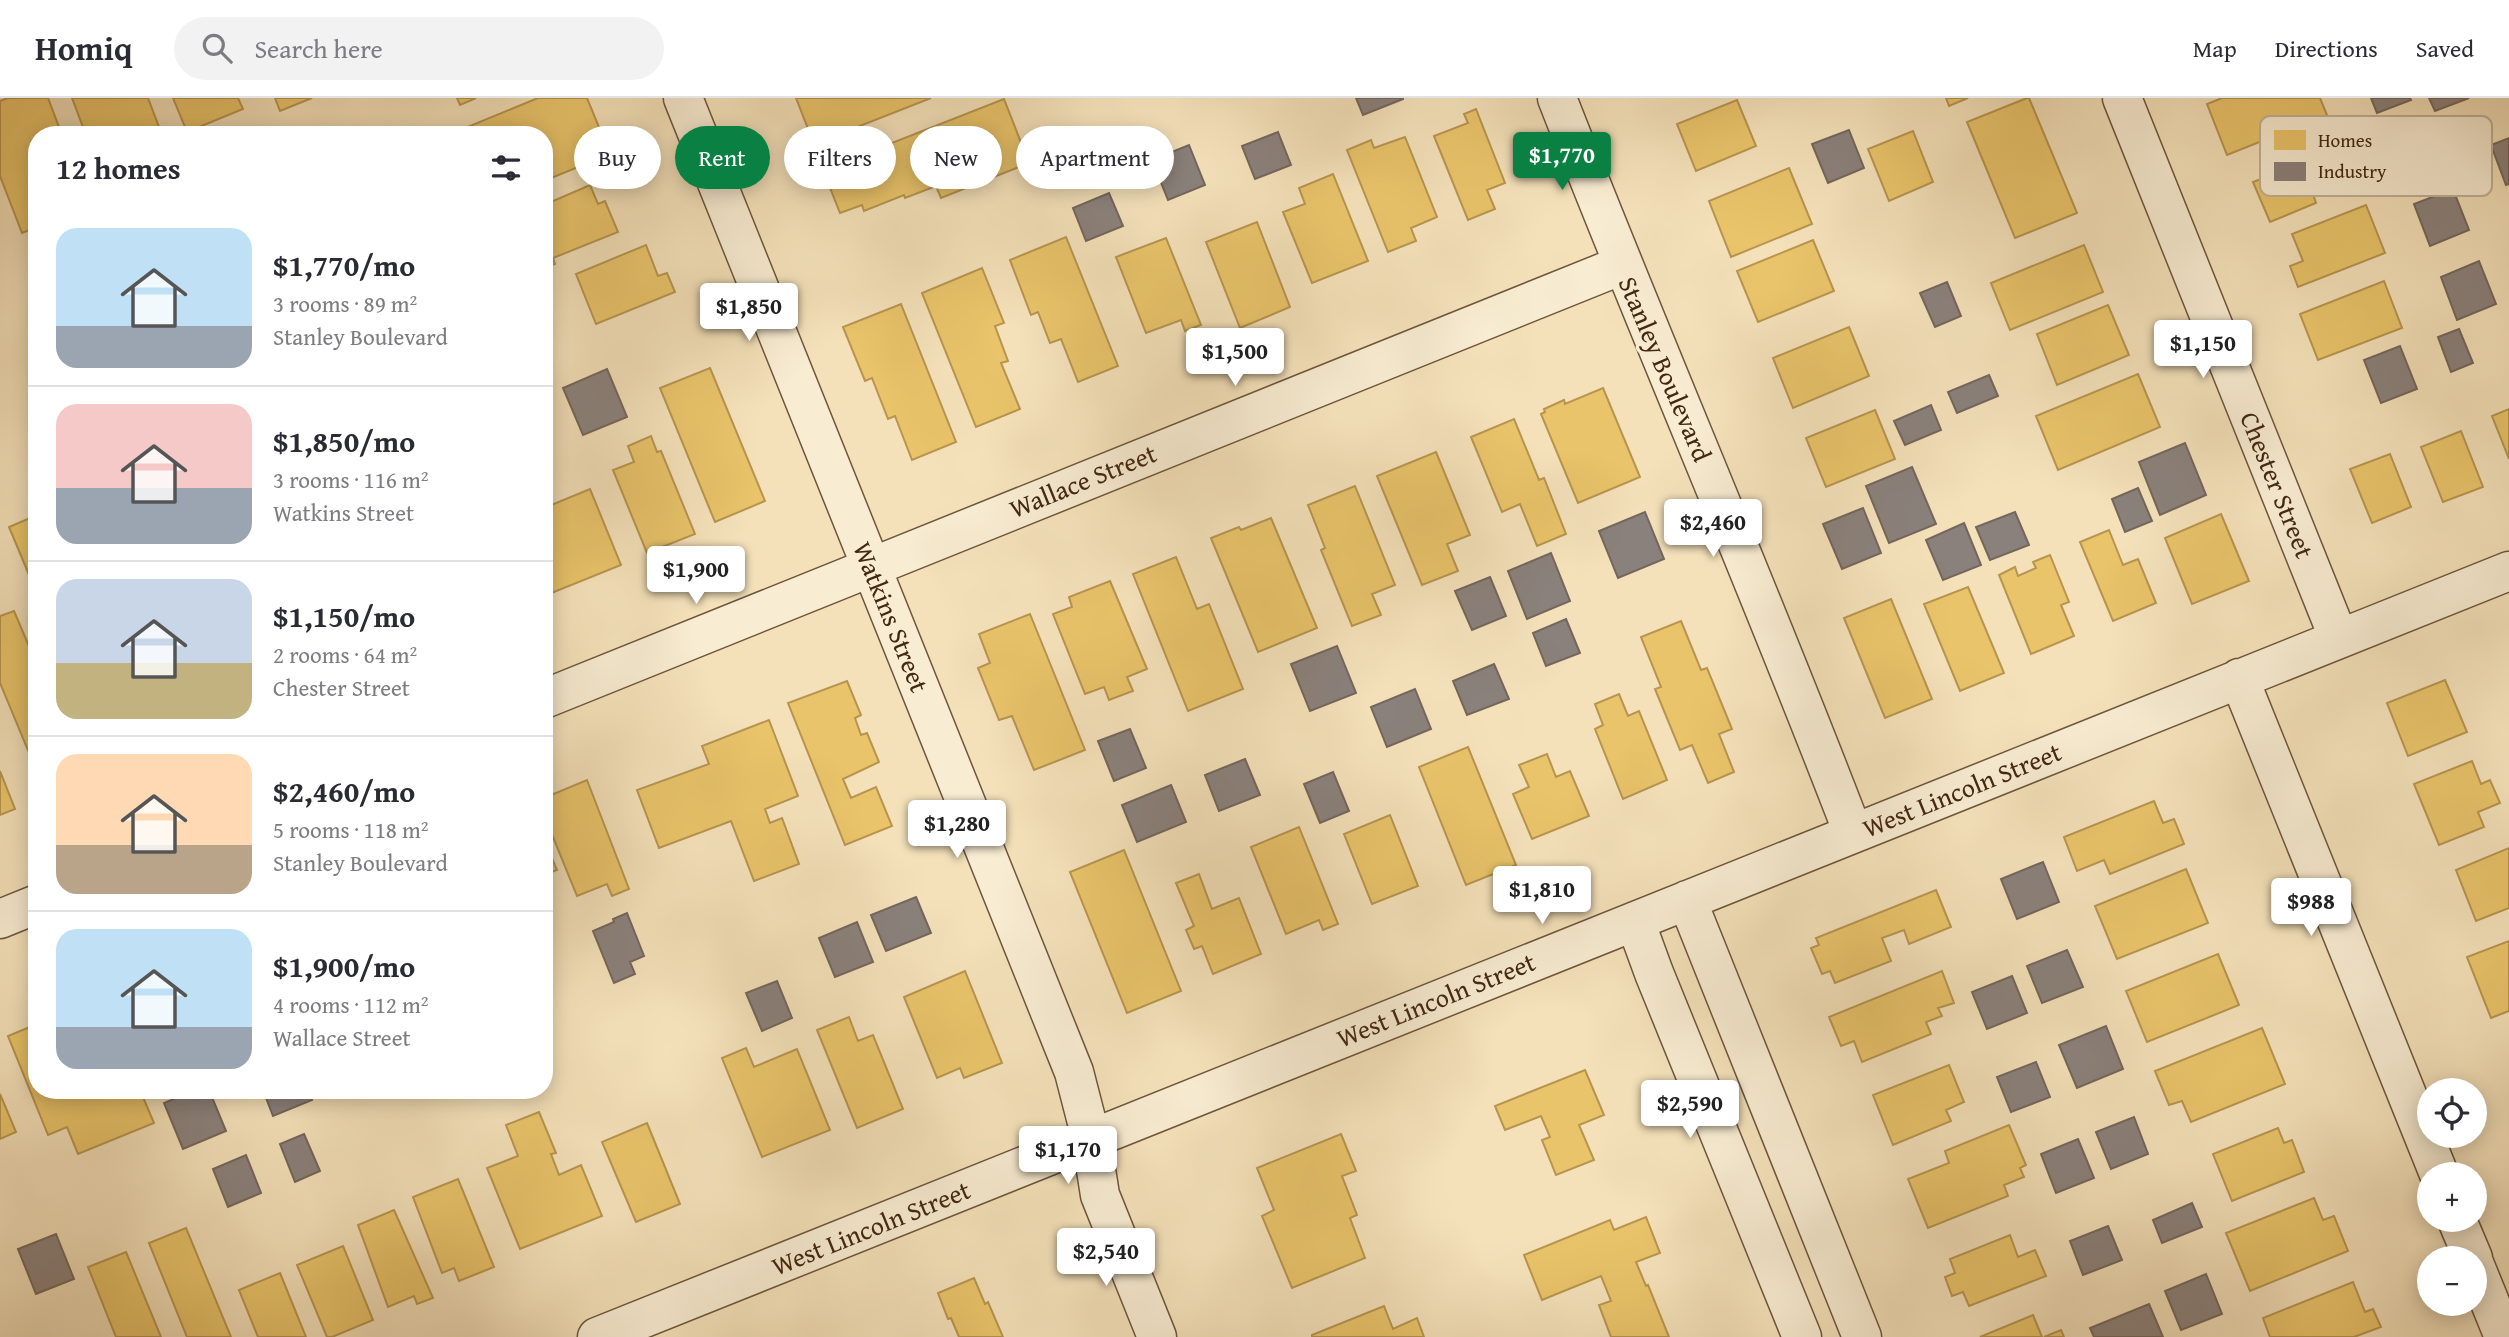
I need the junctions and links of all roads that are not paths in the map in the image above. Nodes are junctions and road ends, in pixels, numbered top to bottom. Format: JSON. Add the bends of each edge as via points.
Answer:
{"nodes":[{"id":1,"x":683,"y":98,"type":"edge"},
{"id":2,"x":1557,"y":98,"type":"edge"},
{"id":3,"x":2122,"y":98,"type":"edge"},
{"id":4,"x":1622,"y":265,"type":"junction"},
{"id":5,"x":870,"y":566,"type":"junction"},
{"id":6,"x":2509,"y":571,"type":"edge"},
{"id":7,"x":2339,"y":639,"type":"junction"},
{"id":8,"x":2239,"y":678,"type":"junction"},
{"id":9,"x":553,"y":695,"type":"edge"},
{"id":10,"x":1853,"y":834,"type":"junction"},
{"id":11,"x":1687,"y":900,"type":"junction"},
{"id":12,"x":28,"y":908,"type":"edge"},
{"id":13,"x":0,"y":919,"type":"edge"},
{"id":14,"x":1635,"y":921,"type":"junction"},
{"id":15,"x":1091,"y":1138,"type":"junction"},
{"id":16,"x":2434,"y":1162,"type":"edge"},
{"id":17,"x":2487,"y":1293,"type":"edge"},
{"id":18,"x":597,"y":1337,"type":"edge"},
{"id":19,"x":1157,"y":1337,"type":"edge"},
{"id":20,"x":1802,"y":1337,"type":"edge"},
{"id":21,"x":1862,"y":1337,"type":"edge"},
{"id":22,"x":2504,"y":1337,"type":"edge"}],
"edges":[{"from":1,"to":5,"type":"street","name":"Watkins Street"},
{"from":2,"to":4,"type":"street","name":"Stanley Boulevard"},
{"from":3,"to":7,"type":"street","name":"Chester Street"},
{"from":4,"to":5,"type":"street","name":"Wallace Street"},
{"from":4,"to":10,"type":"street","name":"Stanley Boulevard"},
{"from":5,"to":9,"type":"street","name":"Wallace Street"},
{"from":5,"to":15,"type":"street","name":"Watkins Street","via":[[1074,1072]]},
{"from":6,"to":7,"type":"street","name":"West Lincoln Street"},
{"from":7,"to":8,"type":"street","name":"West Lincoln Street"},
{"from":8,"to":10,"type":"street","name":"West Lincoln Street"},
{"from":8,"to":16,"type":"street"},
{"from":10,"to":11,"type":"street","name":"West Lincoln Street"},
{"from":11,"to":14,"type":"street","name":"West Lincoln Street"},
{"from":11,"to":21,"type":"street"},
{"from":12,"to":13,"type":"street"},
{"from":14,"to":15,"type":"street","name":"West Lincoln Street"},
{"from":14,"to":20,"type":"street"},
{"from":15,"to":18,"type":"street","name":"West Lincoln Street"},
{"from":15,"to":19,"type":"street","name":"Watkins Street","via":[[1100,1195]]},
{"from":17,"to":22,"type":"street"}]}
